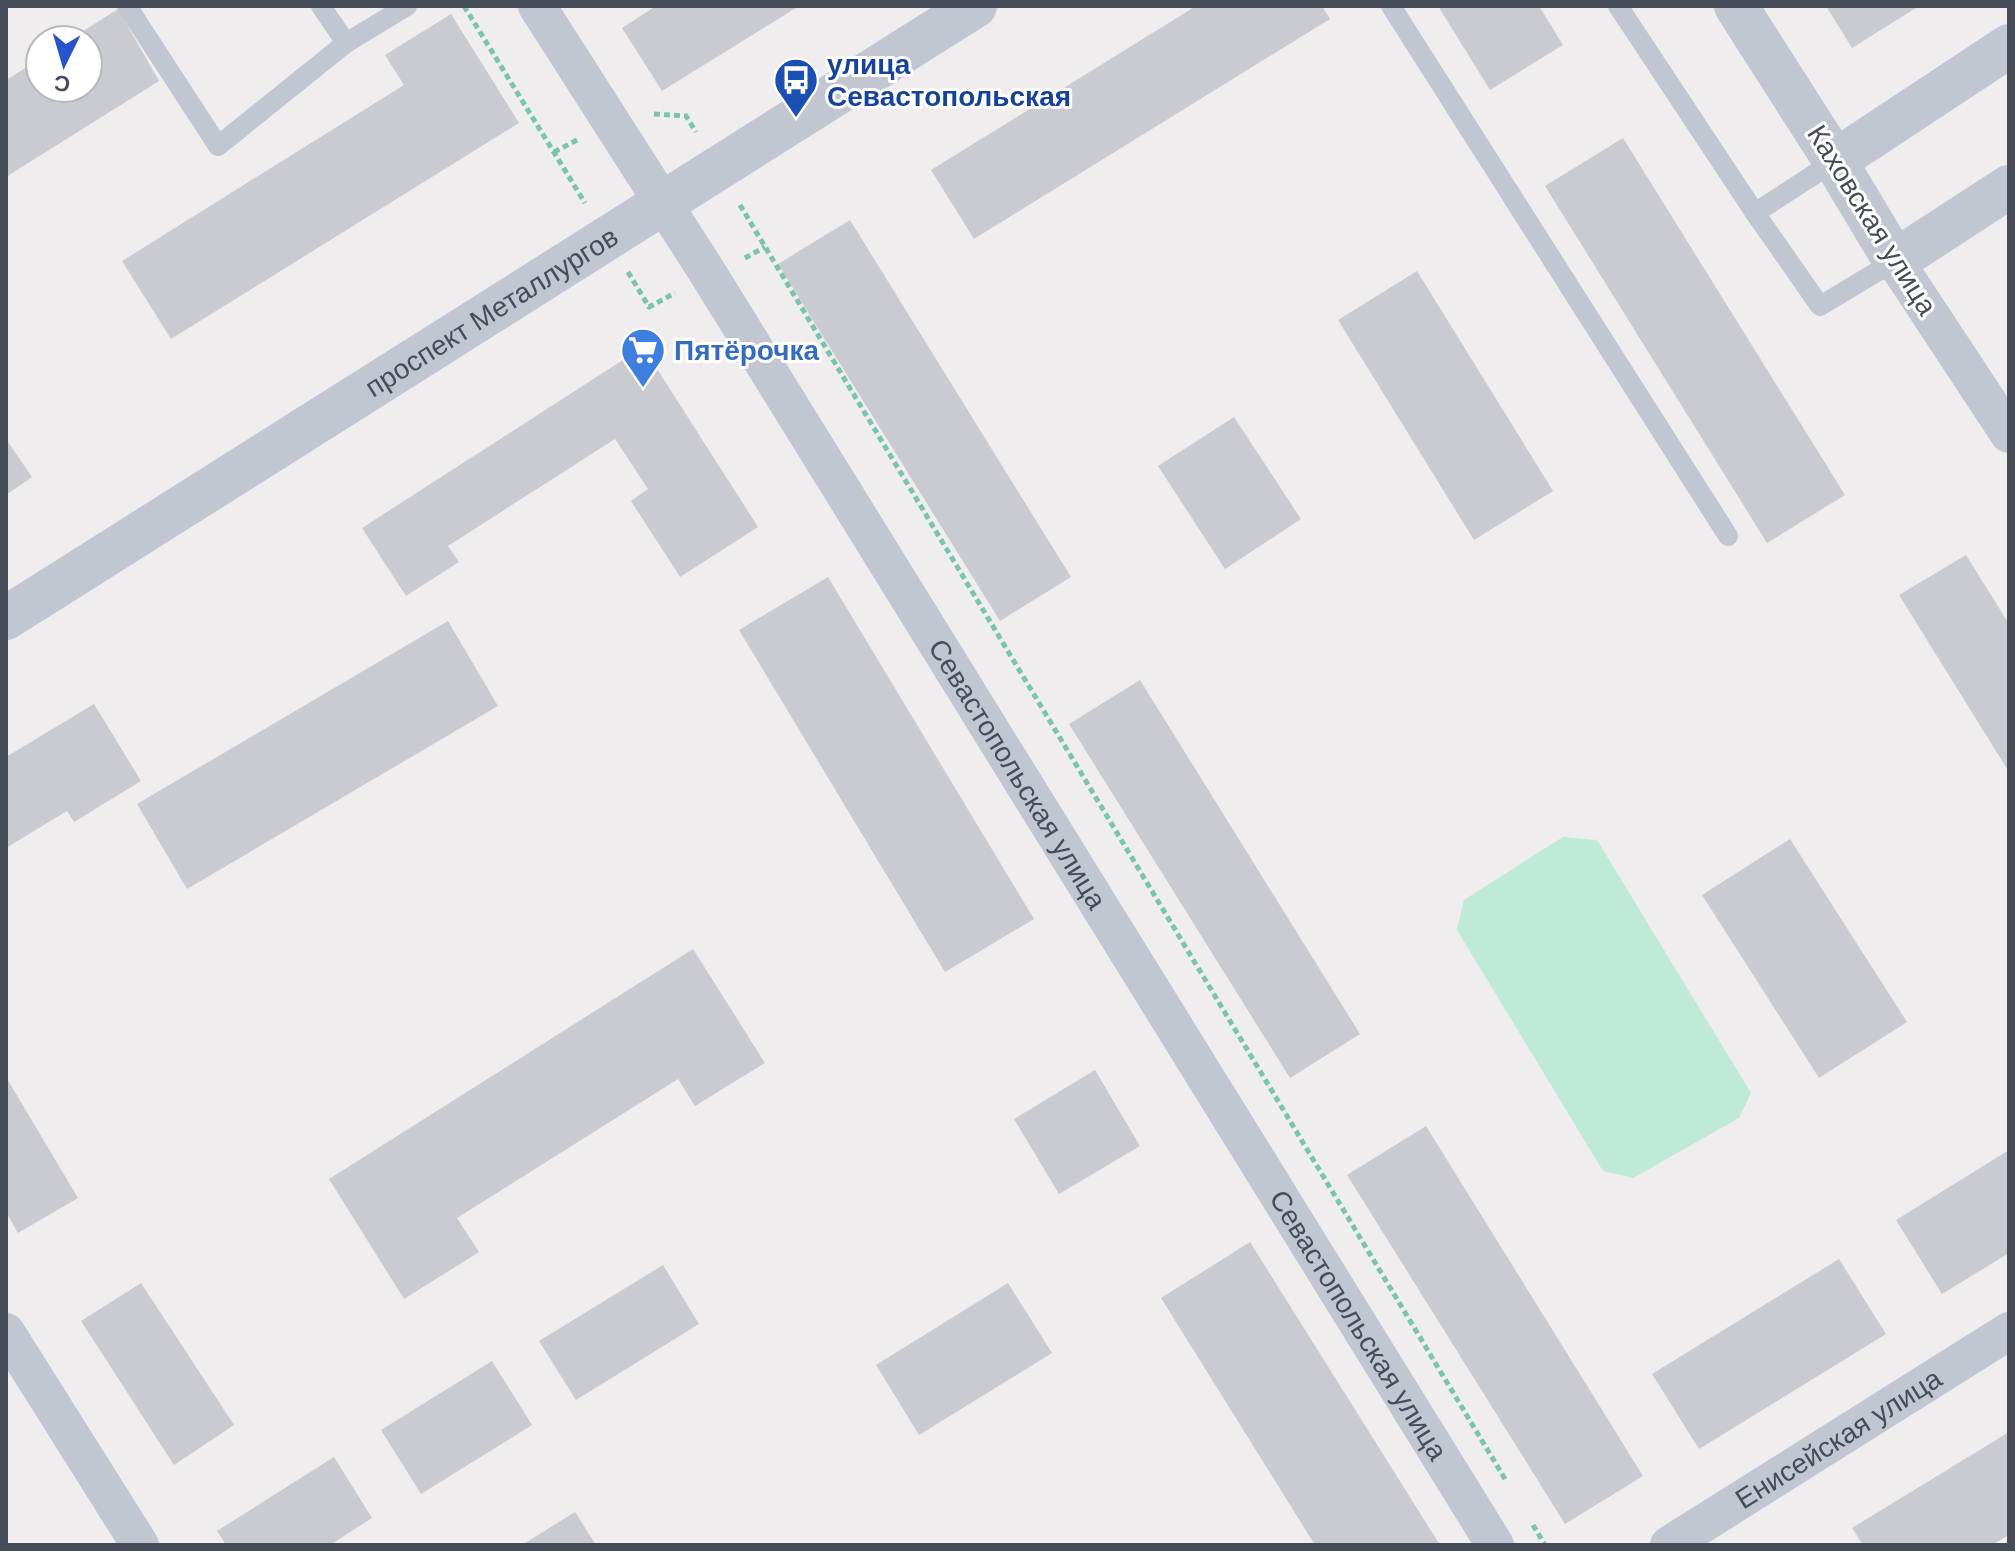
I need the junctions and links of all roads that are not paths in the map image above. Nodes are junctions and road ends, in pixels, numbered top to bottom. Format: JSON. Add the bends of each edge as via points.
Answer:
{"nodes":[{"id":1,"x":127,"y":6,"type":"edge"},
{"id":2,"x":321,"y":6,"type":"edge"},
{"id":3,"x":407,"y":6,"type":"edge"},
{"id":4,"x":975,"y":6,"type":"edge"},
{"id":5,"x":1391,"y":6,"type":"edge"},
{"id":6,"x":1618,"y":6,"type":"edge"},
{"id":7,"x":1736,"y":6,"type":"edge"},
{"id":8,"x":545,"y":9,"type":"edge"},
{"id":9,"x":346,"y":43,"type":"junction"},
{"id":10,"x":2009,"y":46,"type":"edge"},
{"id":11,"x":1835,"y":161,"type":"junction"},
{"id":12,"x":2009,"y":187,"type":"edge"},
{"id":13,"x":662,"y":204,"type":"junction"},
{"id":14,"x":1755,"y":213,"type":"junction"},
{"id":15,"x":1895,"y":261,"type":"junction"},
{"id":16,"x":2009,"y":434,"type":"edge"},
{"id":17,"x":1728,"y":536,"type":"dead end"},
{"id":18,"x":6,"y":618,"type":"edge"},
{"id":19,"x":2009,"y":1331,"type":"edge"},
{"id":20,"x":6,"y":1332,"type":"edge"},
{"id":21,"x":140,"y":1545,"type":"edge"},
{"id":22,"x":1495,"y":1545,"type":"edge"},
{"id":23,"x":1669,"y":1545,"type":"edge"}],
"edges":[{"from":1,"to":9,"type":"lane","via":[[218,146]]},
{"from":2,"to":9,"type":"lane"},
{"from":3,"to":9,"type":"lane"},
{"from":4,"to":13,"type":"street","name":"проспект Металлургов"},
{"from":5,"to":17,"type":"lane"},
{"from":6,"to":14,"type":"lane"},
{"from":7,"to":11,"type":"street","name":"Каховская улица"},
{"from":8,"to":13,"type":"street","name":"Севастопольская улица"},
{"from":10,"to":11,"type":"street"},
{"from":11,"to":14,"type":"lane"},
{"from":11,"to":15,"type":"street","name":"Каховская улица"},
{"from":12,"to":15,"type":"street"},
{"from":13,"to":18,"type":"street","name":"проспект Металлургов"},
{"from":13,"to":22,"type":"street","name":"Севастопольская улица"},
{"from":14,"to":15,"type":"lane","via":[[1820,306]]},
{"from":15,"to":16,"type":"street","name":"Каховская улица"},
{"from":19,"to":23,"type":"street","name":"Енисейская улица"},
{"from":20,"to":21,"type":"street"}]}
